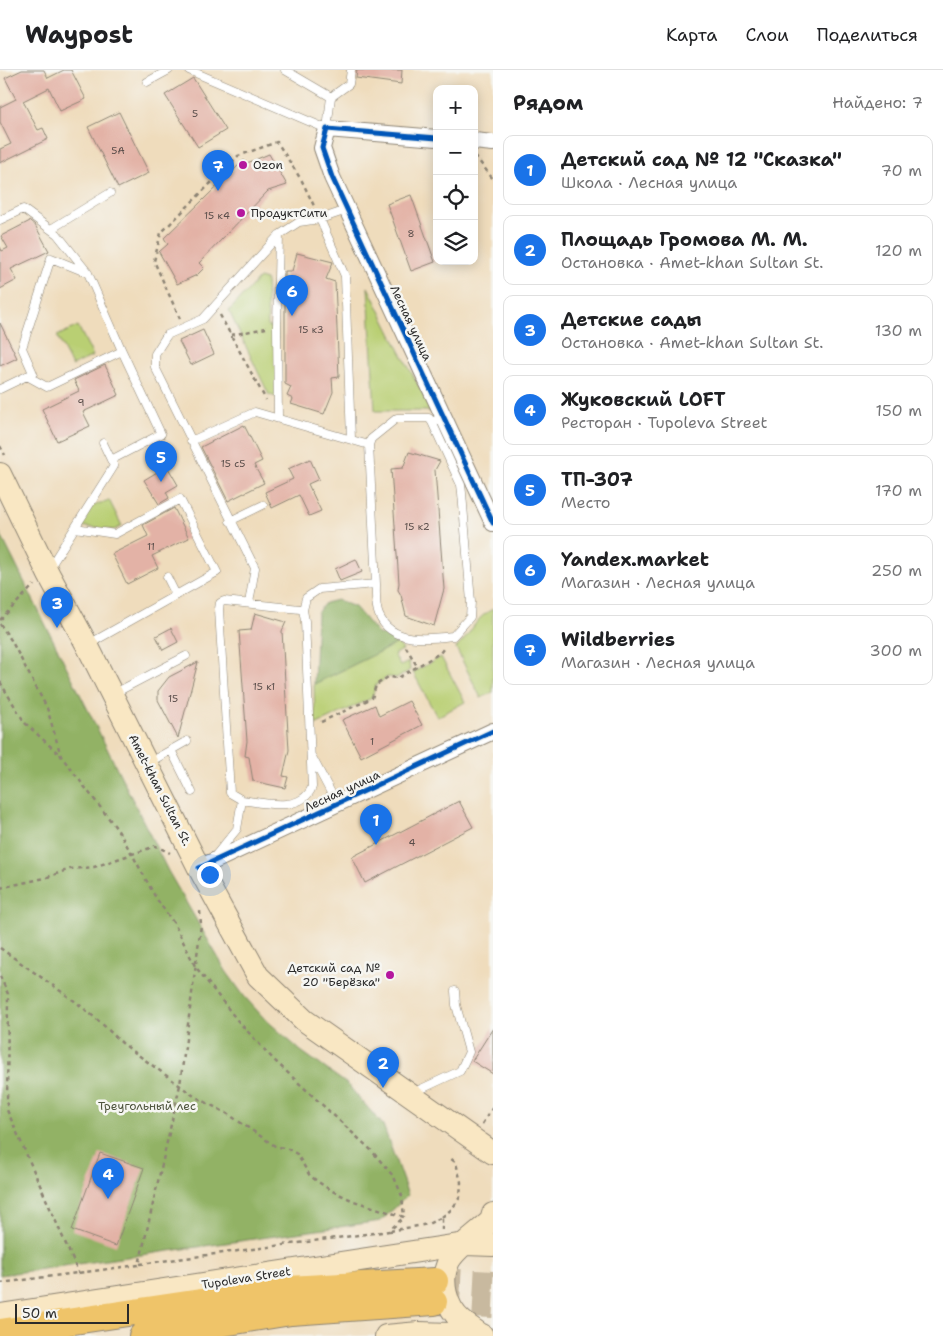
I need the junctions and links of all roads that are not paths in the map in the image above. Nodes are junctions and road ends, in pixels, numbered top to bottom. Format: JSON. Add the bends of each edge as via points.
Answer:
{"nodes":[{"id":1,"x":169,"y":70,"type":"edge"},
{"id":2,"x":189,"y":70,"type":"edge"},
{"id":3,"x":286,"y":70,"type":"edge"},
{"id":4,"x":351,"y":70,"type":"edge"},
{"id":5,"x":147,"y":82,"type":"dead end"},
{"id":6,"x":331,"y":97,"type":"junction"},
{"id":7,"x":327,"y":129,"type":"junction"},
{"id":8,"x":433,"y":138,"type":"edge"},
{"id":9,"x":478,"y":141,"type":"edge"},
{"id":10,"x":493,"y":143,"type":"edge"},
{"id":11,"x":110,"y":193,"type":"dead end"},
{"id":12,"x":346,"y":210,"type":"junction"},
{"id":13,"x":320,"y":219,"type":"junction"},
{"id":14,"x":0,"y":220,"type":"edge"},
{"id":15,"x":51,"y":229,"type":"junction"},
{"id":16,"x":280,"y":235,"type":"junction"},
{"id":17,"x":88,"y":273,"type":"junction"},
{"id":18,"x":122,"y":351,"type":"junction"},
{"id":19,"x":27,"y":376,"type":"junction"},
{"id":20,"x":0,"y":390,"type":"edge"},
{"id":21,"x":278,"y":418,"type":"junction"},
{"id":22,"x":438,"y":420,"type":"junction"},
{"id":23,"x":350,"y":439,"type":"junction"},
{"id":24,"x":191,"y":441,"type":"junction"},
{"id":25,"x":103,"y":443,"type":"dead end"},
{"id":26,"x":369,"y":445,"type":"junction"},
{"id":27,"x":111,"y":460,"type":"junction"},
{"id":28,"x":4,"y":468,"type":"edge"},
{"id":29,"x":263,"y":505,"type":"dead end"},
{"id":30,"x":230,"y":521,"type":"junction"},
{"id":31,"x":493,"y":523,"type":"edge"},
{"id":32,"x":75,"y":528,"type":"junction"},
{"id":33,"x":48,"y":573,"type":"junction"},
{"id":34,"x":168,"y":577,"type":"dead end"},
{"id":35,"x":376,"y":584,"type":"junction"},
{"id":36,"x":176,"y":595,"type":"junction"},
{"id":37,"x":250,"y":603,"type":"junction"},
{"id":38,"x":303,"y":610,"type":"junction"},
{"id":39,"x":87,"y":644,"type":"junction"},
{"id":40,"x":186,"y":656,"type":"dead end"},
{"id":41,"x":112,"y":695,"type":"junction"},
{"id":42,"x":493,"y":731,"type":"edge"},
{"id":43,"x":187,"y":741,"type":"dead end"},
{"id":44,"x":171,"y":750,"type":"junction"},
{"id":45,"x":312,"y":756,"type":"junction"},
{"id":46,"x":146,"y":764,"type":"junction"},
{"id":47,"x":192,"y":792,"type":"dead end"},
{"id":48,"x":242,"y":800,"type":"junction"},
{"id":49,"x":337,"y":804,"type":"junction"},
{"id":50,"x":204,"y":866,"type":"junction"},
{"id":51,"x":455,"y":991,"type":"dead end"},
{"id":52,"x":408,"y":1093,"type":"junction"},
{"id":53,"x":487,"y":1150,"type":"edge"},
{"id":54,"x":493,"y":1214,"type":"edge"},
{"id":55,"x":464,"y":1244,"type":"junction"},
{"id":56,"x":493,"y":1245,"type":"edge"},
{"id":57,"x":434,"y":1292,"type":"tunnel mouth"},
{"id":58,"x":289,"y":1301,"type":"junction"},
{"id":59,"x":0,"y":1315,"type":"edge"},
{"id":60,"x":0,"y":1332,"type":"edge"},
{"id":61,"x":487,"y":1335,"type":"edge"},
{"id":62,"x":142,"y":1336,"type":"edge"},
{"id":63,"x":386,"y":1336,"type":"edge"}],
"edges":[{"from":1,"to":5,"type":"lane"},
{"from":2,"to":7,"type":"lane"},
{"from":3,"to":6,"type":"lane"},
{"from":4,"to":6,"type":"lane","via":[[349,84]]},
{"from":6,"to":7,"type":"lane"},
{"from":7,"to":8,"type":"street"},
{"from":7,"to":12,"type":"street","name":"Лесная улица","via":[[322,148]]},
{"from":9,"to":10,"type":"street"},
{"from":11,"to":15,"type":"lane"},
{"from":12,"to":13,"type":"lane"},
{"from":12,"to":22,"type":"street","name":"Лесная улица"},
{"from":13,"to":16,"type":"lane","via":[[299,222]]},
{"from":13,"to":23,"type":"lane","via":[[345,276]]},
{"from":14,"to":15,"type":"lane","via":[[24,209]]},
{"from":15,"to":17,"type":"lane"},
{"from":16,"to":21,"type":"lane"},
{"from":16,"to":24,"type":"lane","via":[[203,319],[167,335],[155,354],[155,368]]},
{"from":17,"to":18,"type":"lane"},
{"from":17,"to":19,"type":"lane","via":[[51,258],[22,348],[33,372]]},
{"from":18,"to":19,"type":"lane","via":[[47,387]]},
{"from":18,"to":27,"type":"lane","via":[[161,434]]},
{"from":19,"to":20,"type":"lane"},
{"from":21,"to":23,"type":"lane"},
{"from":21,"to":24,"type":"lane","via":[[255,412]]},
{"from":22,"to":26,"type":"lane","via":[[397,418]]},
{"from":22,"to":31,"type":"street","name":"Лесная улица"},
{"from":22,"to":35,"type":"lane","via":[[461,485],[470,617],[453,636],[412,638],[400,635],[384,624],[378,614]]},
{"from":23,"to":26,"type":"lane"},
{"from":24,"to":30,"type":"lane"},
{"from":25,"to":27,"type":"lane"},
{"from":26,"to":35,"type":"lane"},
{"from":27,"to":32,"type":"lane","via":[[114,466]]},
{"from":28,"to":33,"type":"main road","name":"Amet-khan Sultan St."},
{"from":29,"to":30,"type":"lane"},
{"from":30,"to":37,"type":"lane","via":[[255,568]]},
{"from":32,"to":33,"type":"lane"},
{"from":32,"to":36,"type":"lane","via":[[115,534],[180,499],[217,572]]},
{"from":33,"to":39,"type":"main road","name":"Amet-khan Sultan St."},
{"from":34,"to":36,"type":"lane"},
{"from":35,"to":38,"type":"lane","via":[[318,589],[306,598]]},
{"from":36,"to":39,"type":"lane"},
{"from":37,"to":38,"type":"lane"},
{"from":37,"to":48,"type":"lane","via":[[224,601],[219,609],[230,793]]},
{"from":38,"to":45,"type":"lane"},
{"from":39,"to":41,"type":"main road","name":"Amet-khan Sultan St."},
{"from":40,"to":41,"type":"lane"},
{"from":41,"to":46,"type":"main road","name":"Amet-khan Sultan St."},
{"from":42,"to":49,"type":"street","name":"Лесная улица"},
{"from":43,"to":44,"type":"lane"},
{"from":44,"to":46,"type":"lane"},
{"from":44,"to":47,"type":"lane"},
{"from":45,"to":48,"type":"lane","via":[[313,782],[306,796],[276,805]]},
{"from":45,"to":49,"type":"lane"},
{"from":46,"to":50,"type":"main road","name":"Amet-khan Sultan St."},
{"from":48,"to":50,"type":"lane","via":[[237,829]]},
{"from":49,"to":50,"type":"street","name":"Лесная улица"},
{"from":50,"to":52,"type":"main road","name":"Amet-khan Sultan St.","via":[[258,976],[304,1020]]},
{"from":51,"to":52,"type":"lane","via":[[469,1052],[466,1059],[460,1071]]},
{"from":52,"to":53,"type":"main road","name":"Amet-khan Sultan St."},
{"from":54,"to":55,"type":"main road","via":[[491,1221]]},
{"from":55,"to":56,"type":"main road","name":"Tupoleva Street"},
{"from":55,"to":59,"type":"main road","name":"Tupoleva Street"},
{"from":55,"to":61,"type":"main road","via":[[449,1260],[445,1293],[460,1321]]},
{"from":57,"to":58,"type":"main road","name":"Tupoleva Street"},
{"from":58,"to":60,"type":"main road","name":"Tupoleva Street"},
{"from":58,"to":62,"type":"main road","name":"Tupoleva Street"},
{"from":61,"to":63,"type":"main road","via":[[419,1333]]}]}
